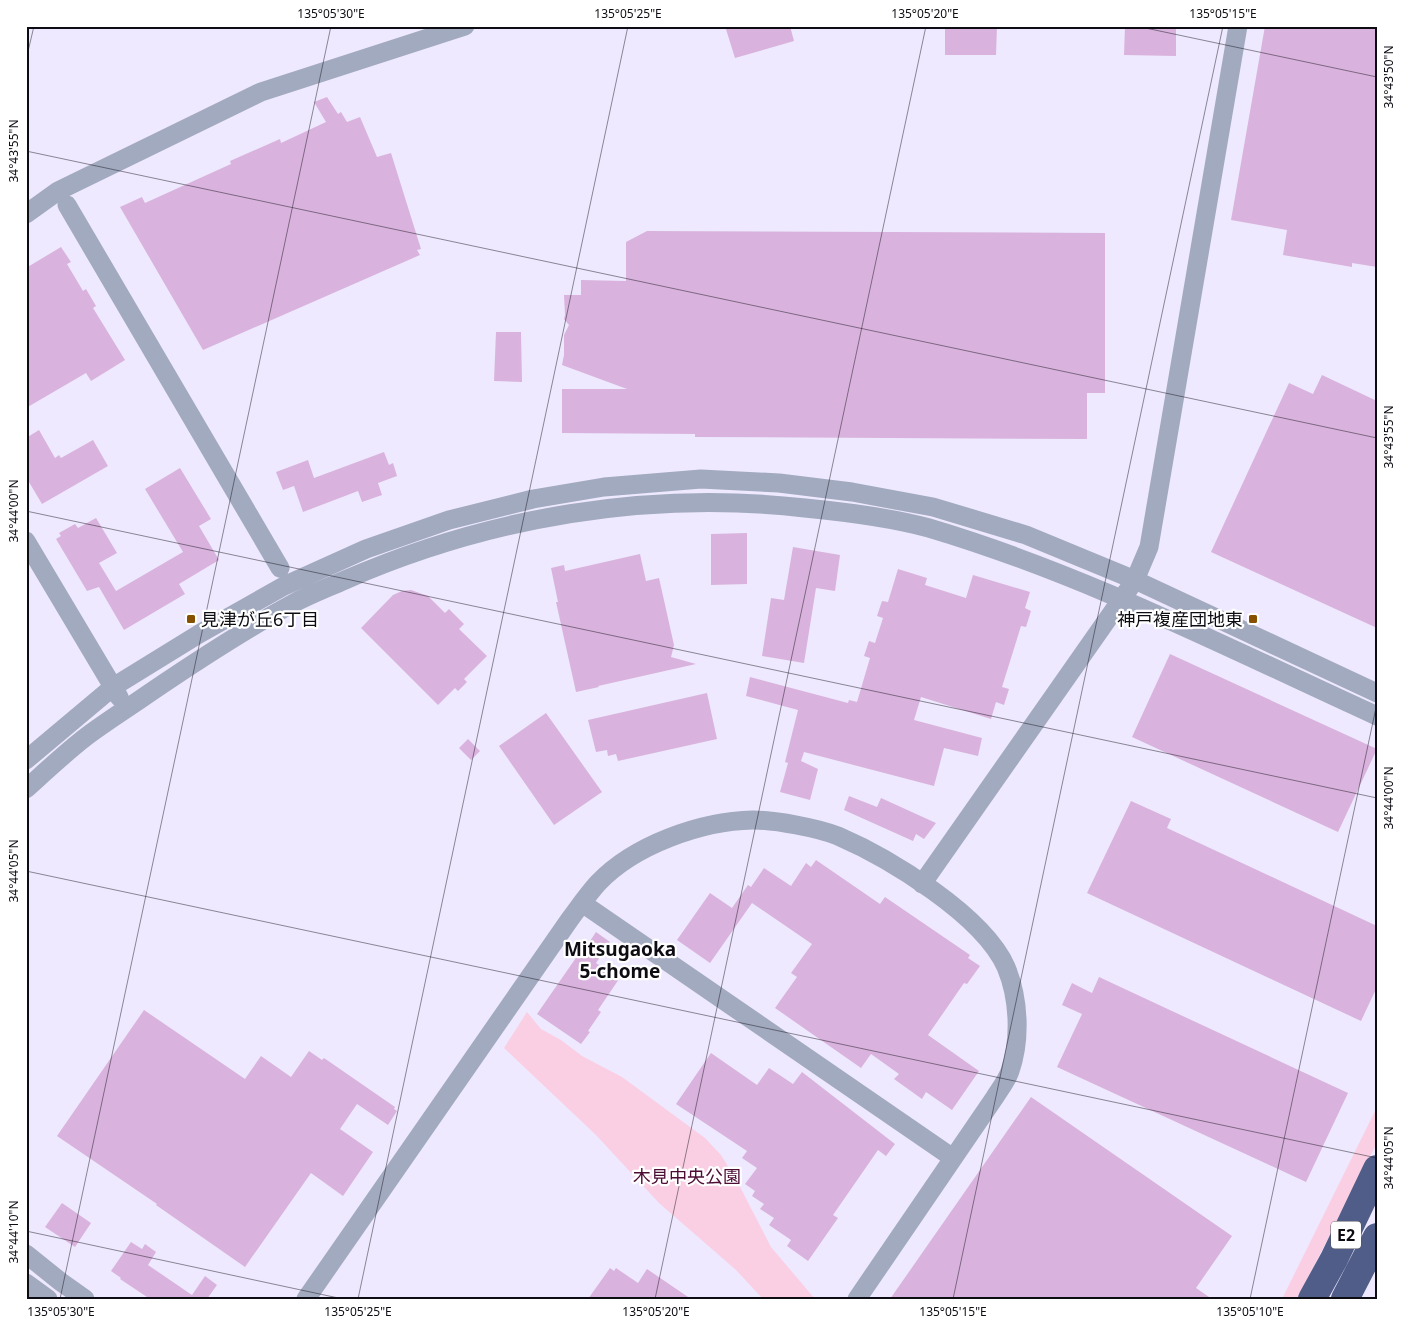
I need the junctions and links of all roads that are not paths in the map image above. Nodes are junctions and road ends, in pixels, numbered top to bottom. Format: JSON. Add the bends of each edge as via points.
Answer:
{"nodes":[{"id":1,"x":465,"y":26,"type":"edge"},
{"id":2,"x":1238,"y":26,"type":"edge"},
{"id":3,"x":67,"y":205,"type":"dead end"},
{"id":4,"x":26,"y":214,"type":"edge"},
{"id":5,"x":26,"y":541,"type":"edge"},
{"id":6,"x":280,"y":568,"type":"dead end"},
{"id":7,"x":1135,"y":580,"type":"junction"},
{"id":8,"x":1120,"y":599,"type":"junction"},
{"id":9,"x":114,"y":687,"type":"junction"},
{"id":10,"x":1377,"y":693,"type":"edge"},
{"id":11,"x":126,"y":709,"type":"junction"},
{"id":12,"x":1377,"y":716,"type":"edge"},
{"id":13,"x":26,"y":760,"type":"edge"},
{"id":14,"x":26,"y":789,"type":"edge"},
{"id":15,"x":922,"y":884,"type":"junction"},
{"id":16,"x":582,"y":903,"type":"junction"},
{"id":17,"x":953,"y":1158,"type":"junction"},
{"id":18,"x":1377,"y":1169,"type":"edge"},
{"id":19,"x":1377,"y":1236,"type":"edge"},
{"id":20,"x":26,"y":1254,"type":"edge"},
{"id":21,"x":26,"y":1283,"type":"edge"},
{"id":22,"x":48,"y":1299,"type":"edge"},
{"id":23,"x":85,"y":1299,"type":"edge"},
{"id":24,"x":306,"y":1299,"type":"edge"},
{"id":25,"x":857,"y":1299,"type":"edge"},
{"id":26,"x":1312,"y":1299,"type":"edge"},
{"id":27,"x":1345,"y":1299,"type":"edge"}],
"edges":[{"from":1,"to":4,"type":"street","via":[[261,92],[58,191]]},
{"from":2,"to":7,"type":"street","via":[[1149,548]]},
{"from":3,"to":6,"type":"street"},
{"from":5,"to":9,"type":"street"},
{"from":7,"to":8,"type":"street"},
{"from":7,"to":9,"type":"street","via":[[1026,535],[933,507],[852,492],[779,482],[701,479],[604,487],[533,499],[448,520],[366,550],[284,586]]},
{"from":7,"to":10,"type":"street"},
{"from":8,"to":11,"type":"street","via":[[1012,556],[925,527],[849,513],[775,504],[698,502],[607,508],[539,519],[451,540],[371,569],[294,603],[210,652]]},
{"from":8,"to":12,"type":"street"},
{"from":8,"to":15,"type":"street"},
{"from":9,"to":11,"type":"street"},
{"from":9,"to":13,"type":"street"},
{"from":11,"to":14,"type":"street","via":[[85,737]]},
{"from":15,"to":16,"type":"street","via":[[881,858],[836,836],[800,825],[753,820],[675,835],[632,855],[599,883]]},
{"from":15,"to":17,"type":"street","via":[[987,937],[1006,967],[1015,1000],[1017,1036],[1010,1071],[996,1097]]},
{"from":16,"to":17,"type":"street"},
{"from":16,"to":24,"type":"street"},
{"from":17,"to":25,"type":"street"},
{"from":18,"to":26,"type":"highway","number":"E2"},
{"from":19,"to":27,"type":"highway","number":"E2"},
{"from":20,"to":23,"type":"street"},
{"from":21,"to":22,"type":"street"}]}
